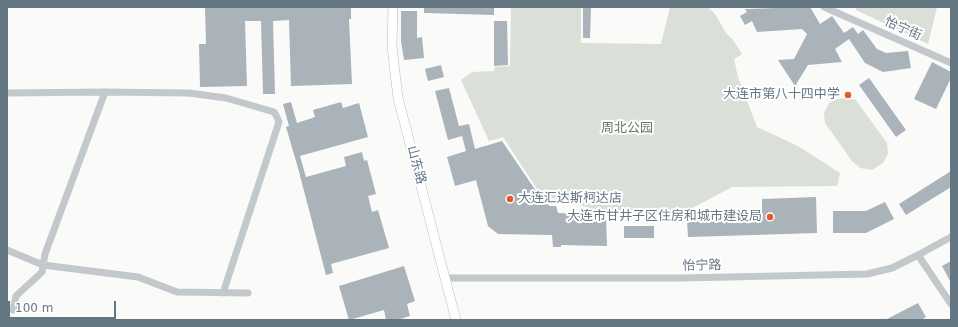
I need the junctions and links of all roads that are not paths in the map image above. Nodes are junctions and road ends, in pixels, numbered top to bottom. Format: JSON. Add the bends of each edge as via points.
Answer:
{"nodes":[{"id":1,"x":393,"y":7,"type":"edge"},
{"id":2,"x":824,"y":7,"type":"edge"},
{"id":3,"x":951,"y":63,"type":"edge"},
{"id":4,"x":105,"y":92,"type":"junction"},
{"id":5,"x":7,"y":93,"type":"edge"},
{"id":6,"x":951,"y":237,"type":"edge"},
{"id":7,"x":7,"y":250,"type":"edge"},
{"id":8,"x":918,"y":255,"type":"junction"},
{"id":9,"x":43,"y":265,"type":"junction"},
{"id":10,"x":445,"y":278,"type":"junction"},
{"id":11,"x":223,"y":294,"type":"junction"},
{"id":12,"x":248,"y":294,"type":"dead end"},
{"id":13,"x":951,"y":304,"type":"edge"},
{"id":14,"x":13,"y":310,"type":"dead end"},
{"id":15,"x":456,"y":320,"type":"edge"}],
"edges":[{"from":1,"to":10,"type":"main road","name":"山东路","via":[[392,47],[398,98]]},
{"from":2,"to":3,"type":"street","name":"怡宁街"},
{"from":4,"to":5,"type":"street"},
{"from":4,"to":9,"type":"street"},
{"from":4,"to":11,"type":"street","via":[[188,93],[226,98],[274,112],[277,117],[279,122]]},
{"from":6,"to":8,"type":"street","name":"怡宁路"},
{"from":7,"to":9,"type":"street"},
{"from":8,"to":10,"type":"street","name":"怡宁路","via":[[892,268],[867,274],[675,278]]},
{"from":8,"to":13,"type":"street"},
{"from":9,"to":11,"type":"street","via":[[138,276],[177,292]]},
{"from":9,"to":14,"type":"street","via":[[42,272],[16,296]]},
{"from":10,"to":15,"type":"main road","name":"山东路"},
{"from":11,"to":12,"type":"street"}]}
